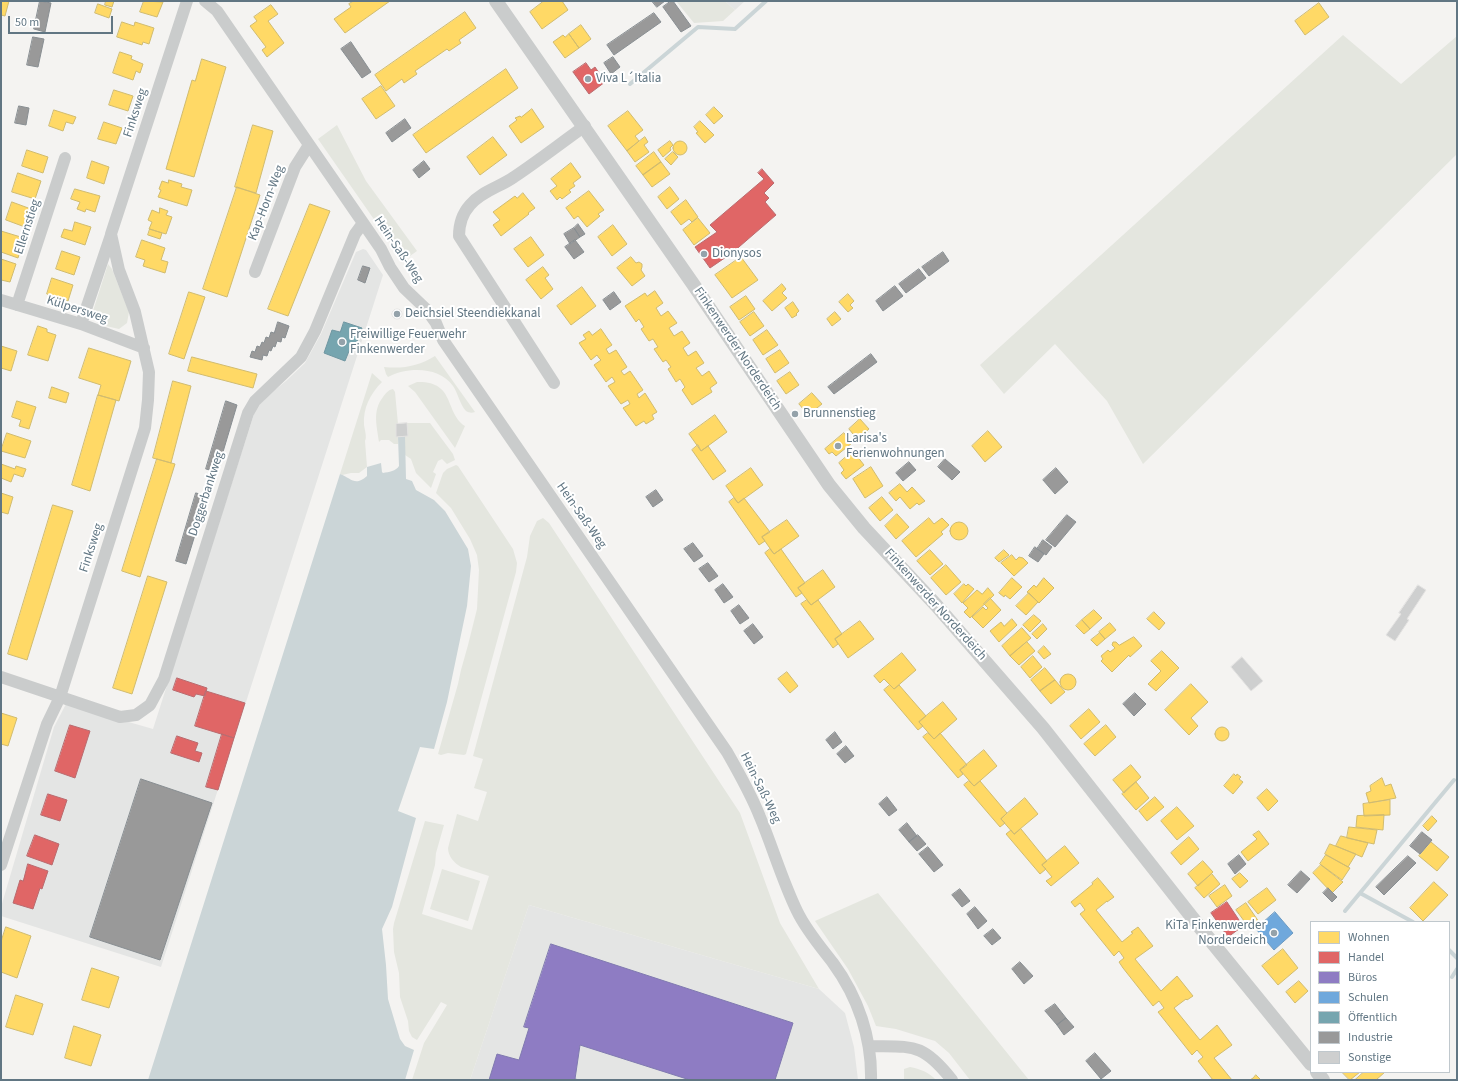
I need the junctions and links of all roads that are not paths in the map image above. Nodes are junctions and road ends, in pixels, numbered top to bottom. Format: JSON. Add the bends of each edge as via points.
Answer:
{"nodes":[{"id":1,"x":187,"y":1,"type":"edge"},
{"id":2,"x":205,"y":1,"type":"edge"},
{"id":3,"x":496,"y":1,"type":"edge"},
{"id":4,"x":585,"y":126,"type":"junction"},
{"id":5,"x":309,"y":145,"type":"junction"},
{"id":6,"x":65,"y":158,"type":"dead end"},
{"id":7,"x":362,"y":223,"type":"junction"},
{"id":8,"x":111,"y":234,"type":"junction"},
{"id":9,"x":255,"y":272,"type":"dead end"},
{"id":10,"x":1,"y":300,"type":"edge"},
{"id":11,"x":17,"y":305,"type":"junction"},
{"id":12,"x":82,"y":324,"type":"junction"},
{"id":13,"x":144,"y":348,"type":"junction"},
{"id":14,"x":554,"y":383,"type":"dead end"},
{"id":15,"x":1,"y":677,"type":"edge"},
{"id":16,"x":60,"y":698,"type":"junction"},
{"id":17,"x":1,"y":865,"type":"edge"},
{"id":18,"x":869,"y":1046,"type":"junction"},
{"id":19,"x":1310,"y":1063,"type":"edge"},
{"id":20,"x":871,"y":1080,"type":"edge"},
{"id":21,"x":952,"y":1080,"type":"edge"}],
"edges":[{"from":1,"to":8,"type":"street","name":"Finksweg"},
{"from":2,"to":5,"type":"street","name":"Hein-Saß-Weg","via":[[217,11]]},
{"from":3,"to":4,"type":"street","name":"Finkenwerder Norderdeich"},
{"from":4,"to":14,"type":"street","via":[[514,178],[474,201],[464,212],[459,228],[459,236]]},
{"from":4,"to":19,"type":"street","name":"Finkenwerder Norderdeich","via":[[829,486],[864,528],[936,604],[1038,723]]},
{"from":5,"to":7,"type":"street","name":"Hein-Saß-Weg"},
{"from":5,"to":9,"type":"street","name":"Kap-Horn-Weg","via":[[295,167]]},
{"from":6,"to":11,"type":"street","name":"Ellernstieg"},
{"from":7,"to":16,"type":"street","name":"Doggerbankweg","via":[[301,357],[255,401],[248,412],[164,680],[150,705],[136,715],[120,717]]},
{"from":7,"to":18,"type":"street","name":"Hein-Saß-Weg","via":[[406,291],[426,309],[436,323],[443,340],[726,752],[750,794],[800,917],[848,988],[863,1022]]},
{"from":8,"to":12,"type":"street","name":"Finksweg"},
{"from":8,"to":13,"type":"street","name":"Finksweg","via":[[119,270],[135,312]]},
{"from":10,"to":11,"type":"street","name":"Külpersweg"},
{"from":11,"to":12,"type":"street","name":"Külpersweg"},
{"from":12,"to":13,"type":"street","name":"Külpersweg"},
{"from":13,"to":16,"type":"street","name":"Finksweg","via":[[149,372],[145,428]]},
{"from":15,"to":16,"type":"street","name":"Doggerbankweg"},
{"from":16,"to":17,"type":"street","name":"Finksweg","via":[[47,724]]},
{"from":18,"to":20,"type":"street","name":"Hein-Saß-Weg"},
{"from":18,"to":21,"type":"street","via":[[916,1048],[930,1056]]}]}
